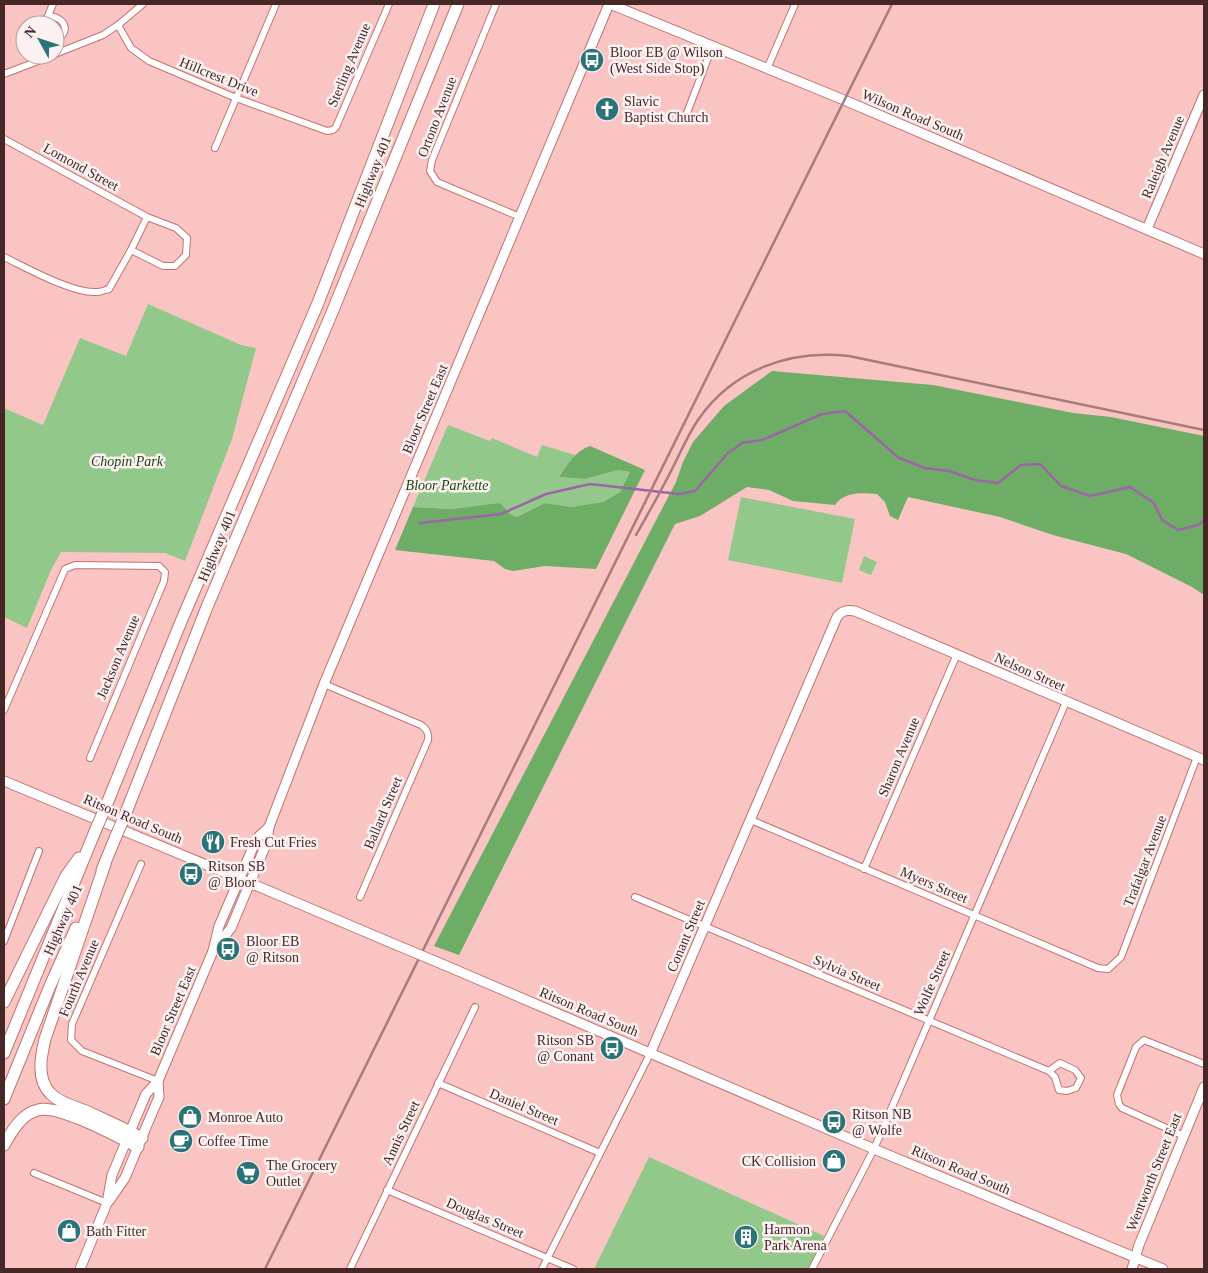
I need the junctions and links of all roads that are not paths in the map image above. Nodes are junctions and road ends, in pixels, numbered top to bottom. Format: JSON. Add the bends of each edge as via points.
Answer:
{"nodes":[{"id":1,"x":143,"y":4,"type":"edge"},
{"id":2,"x":276,"y":4,"type":"edge"},
{"id":3,"x":389,"y":4,"type":"edge"},
{"id":4,"x":434,"y":4,"type":"edge"},
{"id":5,"x":458,"y":4,"type":"edge"},
{"id":6,"x":496,"y":4,"type":"edge"},
{"id":7,"x":610,"y":4,"type":"edge"},
{"id":8,"x":794,"y":4,"type":"edge"},
{"id":9,"x":118,"y":25,"type":"junction"},
{"id":10,"x":713,"y":46,"type":"junction"},
{"id":11,"x":65,"y":51,"type":"edge"},
{"id":12,"x":28,"y":65,"type":"edge"},
{"id":13,"x":766,"y":69,"type":"junction"},
{"id":14,"x":4,"y":74,"type":"edge"},
{"id":15,"x":1204,"y":95,"type":"edge"},
{"id":16,"x":236,"y":98,"type":"junction"},
{"id":17,"x":685,"y":118,"type":"dead end"},
{"id":18,"x":327,"y":131,"type":"joint"},
{"id":19,"x":4,"y":139,"type":"edge"},
{"id":20,"x":215,"y":148,"type":"dead end"},
{"id":21,"x":147,"y":217,"type":"junction"},
{"id":22,"x":520,"y":217,"type":"junction"},
{"id":23,"x":1148,"y":229,"type":"junction"},
{"id":24,"x":131,"y":250,"type":"junction"},
{"id":25,"x":1204,"y":254,"type":"edge"},
{"id":26,"x":4,"y":257,"type":"edge"},
{"id":27,"x":845,"y":610,"type":"joint"},
{"id":28,"x":957,"y":654,"type":"junction"},
{"id":29,"x":324,"y":684,"type":"junction"},
{"id":30,"x":1066,"y":702,"type":"junction"},
{"id":31,"x":4,"y":710,"type":"edge"},
{"id":32,"x":90,"y":758,"type":"dead end"},
{"id":33,"x":1200,"y":759,"type":"edge"},
{"id":34,"x":4,"y":781,"type":"edge"},
{"id":35,"x":751,"y":820,"type":"junction"},
{"id":36,"x":269,"y":827,"type":"junction"},
{"id":37,"x":90,"y":842,"type":"junction"},
{"id":38,"x":39,"y":851,"type":"dead end"},
{"id":39,"x":105,"y":864,"type":"junction"},
{"id":40,"x":141,"y":864,"type":"dead end"},
{"id":41,"x":864,"y":869,"type":"junction"},
{"id":42,"x":240,"y":879,"type":"junction"},
{"id":43,"x":250,"y":883,"type":"junction"},
{"id":44,"x":360,"y":897,"type":"dead end"},
{"id":45,"x":635,"y":898,"type":"dead end"},
{"id":46,"x":974,"y":916,"type":"junction"},
{"id":47,"x":705,"y":927,"type":"junction"},
{"id":48,"x":4,"y":941,"type":"edge"},
{"id":49,"x":213,"y":951,"type":"junction"},
{"id":50,"x":1108,"y":969,"type":"joint"},
{"id":51,"x":4,"y":1002,"type":"edge"},
{"id":52,"x":475,"y":1007,"type":"dead end"},
{"id":53,"x":928,"y":1021,"type":"junction"},
{"id":54,"x":4,"y":1054,"type":"edge"},
{"id":55,"x":650,"y":1054,"type":"junction"},
{"id":56,"x":1204,"y":1064,"type":"edge"},
{"id":57,"x":1049,"y":1071,"type":"junction"},
{"id":58,"x":158,"y":1081,"type":"junction"},
{"id":59,"x":438,"y":1083,"type":"junction"},
{"id":60,"x":1204,"y":1087,"type":"edge"},
{"id":61,"x":4,"y":1099,"type":"edge"},
{"id":62,"x":128,"y":1136,"type":"junction"},
{"id":63,"x":1184,"y":1136,"type":"junction"},
{"id":64,"x":140,"y":1143,"type":"junction"},
{"id":65,"x":4,"y":1144,"type":"edge"},
{"id":66,"x":874,"y":1149,"type":"junction"},
{"id":67,"x":600,"y":1154,"type":"junction"},
{"id":68,"x":34,"y":1173,"type":"dead end"},
{"id":69,"x":387,"y":1190,"type":"junction"},
{"id":70,"x":107,"y":1203,"type":"junction"},
{"id":71,"x":548,"y":1258,"type":"junction"},
{"id":72,"x":1135,"y":1258,"type":"junction"},
{"id":73,"x":80,"y":1269,"type":"edge"},
{"id":74,"x":350,"y":1269,"type":"edge"},
{"id":75,"x":542,"y":1269,"type":"edge"},
{"id":76,"x":573,"y":1269,"type":"edge"},
{"id":77,"x":812,"y":1269,"type":"edge"},
{"id":78,"x":1132,"y":1269,"type":"edge"},
{"id":79,"x":1162,"y":1269,"type":"edge"}],
"edges":[{"from":1,"to":9,"type":"street"},
{"from":2,"to":16,"type":"street"},
{"from":3,"to":18,"type":"street","name":"Sterling Avenue","via":[[336,127]]},
{"from":4,"to":37,"type":"highway","name":"Highway 401","bridge":true,"via":[[318,303]]},
{"from":5,"to":39,"type":"highway","name":"Highway 401","bridge":true,"via":[[207,607]]},
{"from":6,"to":22,"type":"street","name":"Ortono Avenue","via":[[430,171],[436,182]]},
{"from":7,"to":10,"type":"main road","name":"Wilson Road South"},
{"from":7,"to":22,"type":"main road","name":"Bloor Street East"},
{"from":8,"to":13,"type":"street"},
{"from":9,"to":11,"type":"street","via":[[104,35]]},
{"from":9,"to":16,"type":"street","name":"Hillcrest Drive","via":[[131,48],[149,61]]},
{"from":10,"to":13,"type":"main road","name":"Wilson Road South"},
{"from":10,"to":17,"type":"street"},
{"from":12,"to":14,"type":"street"},
{"from":13,"to":23,"type":"main road","name":"Wilson Road South"},
{"from":15,"to":23,"type":"main road","name":"Raleigh Avenue"},
{"from":16,"to":18,"type":"street","name":"Hillcrest Drive"},
{"from":16,"to":20,"type":"street"},
{"from":19,"to":21,"type":"street","name":"Lomond Street"},
{"from":21,"to":24,"type":"street"},
{"from":21,"to":24,"type":"street","name":"Lomond Street","via":[[176,228],[187,238],[186,255],[175,266],[162,266]]},
{"from":22,"to":29,"type":"main road","name":"Bloor Street East"},
{"from":23,"to":25,"type":"main road","name":"Wilson Road South"},
{"from":24,"to":26,"type":"street","via":[[109,289],[98,292],[62,284]]},
{"from":27,"to":28,"type":"main road","name":"Nelson Street","via":[[855,611]]},
{"from":27,"to":35,"type":"main road","name":"Conant Street","via":[[837,617]]},
{"from":28,"to":30,"type":"main road","name":"Nelson Street"},
{"from":28,"to":41,"type":"street","name":"Sharon Avenue"},
{"from":29,"to":36,"type":"main road","name":"Bloor Street East"},
{"from":29,"to":44,"type":"street","name":"Ballard Street","via":[[421,725],[427,731],[428,740]]},
{"from":30,"to":33,"type":"main road","name":"Nelson Street"},
{"from":30,"to":46,"type":"street","name":"Wolfe Street"},
{"from":31,"to":32,"type":"street","name":"Jackson Avenue","via":[[65,569],[74,565],[159,566],[165,572],[164,581]]},
{"from":33,"to":50,"type":"street","name":"Trafalgar Avenue","via":[[1121,957]]},
{"from":34,"to":42,"type":"main road","name":"Ritson Road South"},
{"from":35,"to":41,"type":"street","name":"Myers Street"},
{"from":35,"to":47,"type":"main road","name":"Conant Street"},
{"from":36,"to":42,"type":"main road","name":"Bloor Street East","via":[[257,838]]},
{"from":36,"to":43,"type":"main road","name":"Bloor Street East","via":[[267,842]]},
{"from":37,"to":51,"type":"highway","via":[[66,876]]},
{"from":37,"to":54,"type":"highway","name":"Highway 401"},
{"from":38,"to":48,"type":"street"},
{"from":39,"to":61,"type":"highway","name":"Highway 401"},
{"from":39,"to":62,"type":"highway","via":[[40,1062],[42,1077],[50,1094]]},
{"from":40,"to":58,"type":"street","name":"Fourth Avenue","via":[[72,1024],[71,1040],[82,1051]]},
{"from":41,"to":46,"type":"street","name":"Myers Street"},
{"from":42,"to":43,"type":"main road","name":"Ritson Road South"},
{"from":42,"to":49,"type":"main road","name":"Bloor Street East","via":[[219,926]]},
{"from":43,"to":49,"type":"main road","name":"Bloor Street East","via":[[231,928]]},
{"from":43,"to":55,"type":"main road","name":"Ritson Road South","bridge":true},
{"from":45,"to":47,"type":"street","name":"Sylvia Street"},
{"from":46,"to":50,"type":"street","name":"Myers Street","via":[[1098,968]]},
{"from":46,"to":53,"type":"street","name":"Wolfe Street"},
{"from":47,"to":53,"type":"street","name":"Sylvia Street"},
{"from":47,"to":55,"type":"main road","name":"Conant Street"},
{"from":49,"to":58,"type":"main road","name":"Bloor Street East"},
{"from":52,"to":59,"type":"street","name":"Annis Street"},
{"from":53,"to":57,"type":"street","name":"Sylvia Street"},
{"from":53,"to":66,"type":"street","name":"Wolfe Street"},
{"from":55,"to":66,"type":"main road","name":"Ritson Road South"},
{"from":55,"to":67,"type":"street","name":"Conant Street"},
{"from":56,"to":63,"type":"street","via":[[1144,1040],[1136,1047],[1117,1095],[1122,1108]]},
{"from":57,"to":57,"type":"street","via":[[1055,1077],[1059,1090],[1076,1088],[1081,1078],[1075,1070],[1060,1063]]},
{"from":58,"to":62,"type":"main road","name":"Bloor Street East","via":[[146,1094]]},
{"from":58,"to":64,"type":"main road","name":"Bloor Street East","via":[[158,1097]]},
{"from":59,"to":67,"type":"street","name":"Daniel Street"},
{"from":59,"to":69,"type":"street","name":"Annis Street"},
{"from":60,"to":63,"type":"main road","name":"Wentworth Street East"},
{"from":62,"to":64,"type":"highway"},
{"from":62,"to":65,"type":"highway","via":[[48,1109],[25,1116]]},
{"from":62,"to":70,"type":"main road","name":"Bloor Street East","via":[[112,1175]]},
{"from":63,"to":72,"type":"main road","name":"Wentworth Street East"},
{"from":64,"to":70,"type":"main road","name":"Bloor Street East","via":[[125,1178]]},
{"from":66,"to":72,"type":"main road","name":"Ritson Road South"},
{"from":66,"to":77,"type":"street","name":"Wolfe Street"},
{"from":67,"to":71,"type":"street","name":"Conant Street"},
{"from":68,"to":70,"type":"street"},
{"from":69,"to":71,"type":"street","name":"Douglas Street"},
{"from":69,"to":74,"type":"street","name":"Annis Street"},
{"from":70,"to":73,"type":"main road","name":"Bloor Street East"},
{"from":71,"to":75,"type":"street","name":"Conant Street"},
{"from":71,"to":76,"type":"street","name":"Douglas Street"},
{"from":72,"to":78,"type":"main road","name":"Wentworth Street East"},
{"from":72,"to":79,"type":"main road","name":"Ritson Road South"}]}
